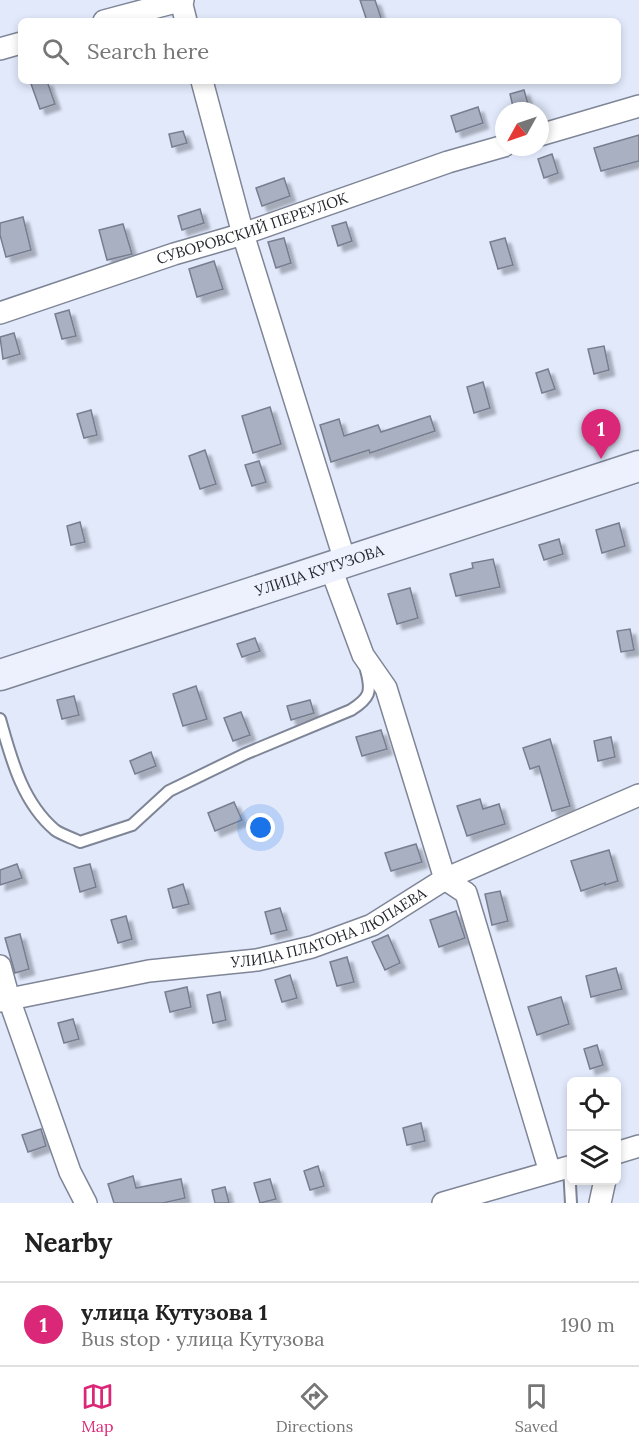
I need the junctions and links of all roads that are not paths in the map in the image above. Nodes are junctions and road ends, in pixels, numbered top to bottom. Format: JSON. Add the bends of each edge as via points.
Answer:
{"nodes":[{"id":1,"x":182,"y":0,"type":"edge"},
{"id":2,"x":115,"y":18,"type":"edge"},
{"id":3,"x":185,"y":18,"type":"edge"},
{"id":4,"x":18,"y":44,"type":"edge"},
{"id":5,"x":0,"y":49,"type":"edge"},
{"id":6,"x":203,"y":84,"type":"edge"},
{"id":7,"x":639,"y":106,"type":"edge"},
{"id":8,"x":549,"y":132,"type":"edge"},
{"id":9,"x":495,"y":149,"type":"edge"},
{"id":10,"x":243,"y":234,"type":"junction"},
{"id":11,"x":0,"y":313,"type":"edge"},
{"id":12,"x":639,"y":466,"type":"edge"},
{"id":13,"x":337,"y":563,"type":"junction"},
{"id":14,"x":363,"y":655,"type":"junction"},
{"id":15,"x":0,"y":675,"type":"edge"},
{"id":16,"x":0,"y":718,"type":"edge"},
{"id":17,"x":639,"y":795,"type":"edge"},
{"id":18,"x":445,"y":879,"type":"junction"},
{"id":19,"x":0,"y":966,"type":"edge"},
{"id":20,"x":4,"y":1000,"type":"edge"},
{"id":21,"x":639,"y":1146,"type":"edge"},
{"id":22,"x":621,"y":1151,"type":"edge"},
{"id":23,"x":563,"y":1168,"type":"edge"},
{"id":24,"x":604,"y":1185,"type":"edge"},
{"id":25,"x":86,"y":1203,"type":"edge"},
{"id":26,"x":443,"y":1203,"type":"edge"},
{"id":27,"x":571,"y":1203,"type":"edge"},
{"id":28,"x":600,"y":1203,"type":"edge"}],
"edges":[{"from":1,"to":2,"type":"street"},
{"from":1,"to":3,"type":"street"},
{"from":4,"to":5,"type":"street"},
{"from":6,"to":10,"type":"street"},
{"from":7,"to":8,"type":"street"},
{"from":9,"to":10,"type":"street","name":"СУВОРОВСКИЙ ПЕРЕУЛОК"},
{"from":10,"to":11,"type":"street","name":"СУВОРОВСКИЙ ПЕРЕУЛОК"},
{"from":10,"to":13,"type":"street"},
{"from":12,"to":13,"type":"street","name":"УЛИЦА КУТУЗОВА"},
{"from":13,"to":14,"type":"street"},
{"from":13,"to":15,"type":"street","name":"УЛИЦА КУТУЗОВА"},
{"from":14,"to":16,"type":"lane","via":[[371,686],[365,701],[170,791],[132,825],[80,842],[56,831],[30,801],[12,764]]},
{"from":14,"to":18,"type":"street","via":[[386,688]]},
{"from":17,"to":18,"type":"street","name":"УЛИЦА ПЛАТОНА ЛЮПАЕВА"},
{"from":18,"to":20,"type":"street","name":"УЛИЦА ПЛАТОНА ЛЮПАЕВА","via":[[372,925],[312,947],[257,960],[149,971]]},
{"from":18,"to":23,"type":"street","via":[[466,893]]},
{"from":19,"to":20,"type":"street"},
{"from":20,"to":25,"type":"street","via":[[70,1172]]},
{"from":21,"to":22,"type":"street"},
{"from":23,"to":26,"type":"street"},
{"from":23,"to":27,"type":"lane"},
{"from":24,"to":28,"type":"street"}]}
